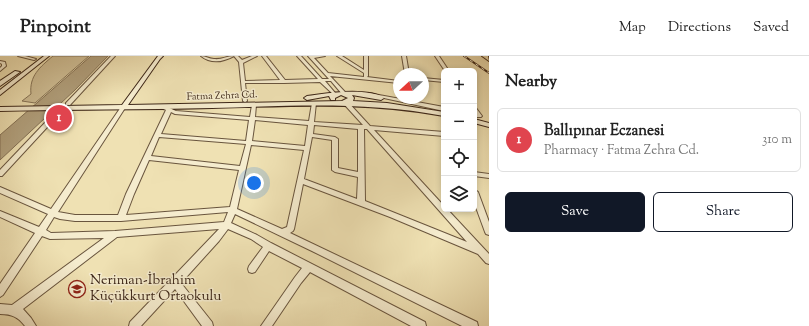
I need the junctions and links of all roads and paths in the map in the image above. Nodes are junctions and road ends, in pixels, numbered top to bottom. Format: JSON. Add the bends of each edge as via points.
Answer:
{"nodes":[{"id":1,"x":20,"y":56,"type":"edge"},
{"id":2,"x":47,"y":56,"type":"edge"},
{"id":3,"x":113,"y":56,"type":"edge"},
{"id":4,"x":203,"y":56,"type":"edge"},
{"id":5,"x":232,"y":56,"type":"edge"},
{"id":6,"x":236,"y":56,"type":"edge"},
{"id":7,"x":255,"y":56,"type":"edge"},
{"id":8,"x":264,"y":56,"type":"edge"},
{"id":9,"x":300,"y":56,"type":"edge"},
{"id":10,"x":323,"y":56,"type":"edge"},
{"id":11,"x":339,"y":56,"type":"edge"},
{"id":12,"x":366,"y":56,"type":"edge"},
{"id":13,"x":404,"y":56,"type":"edge"},
{"id":14,"x":437,"y":56,"type":"edge"},
{"id":15,"x":485,"y":56,"type":"edge"},
{"id":16,"x":159,"y":57,"type":"edge"},
{"id":17,"x":311,"y":57,"type":"edge"},
{"id":18,"x":489,"y":57,"type":"edge"},
{"id":19,"x":37,"y":58,"type":"edge"},
{"id":20,"x":0,"y":62,"type":"edge"},
{"id":21,"x":241,"y":62,"type":"junction"},
{"id":22,"x":2,"y":65,"type":"edge"},
{"id":23,"x":407,"y":68,"type":"edge"},
{"id":24,"x":445,"y":68,"type":"edge"},
{"id":25,"x":0,"y":70,"type":"edge"},
{"id":26,"x":365,"y":72,"type":"junction"},
{"id":27,"x":328,"y":74,"type":"junction"},
{"id":28,"x":366,"y":78,"type":"junction"},
{"id":29,"x":333,"y":80,"type":"junction"},
{"id":30,"x":429,"y":80,"type":"edge"},
{"id":31,"x":322,"y":81,"type":"junction"},
{"id":32,"x":393,"y":81,"type":"edge"},
{"id":33,"x":441,"y":81,"type":"edge"},
{"id":34,"x":243,"y":82,"type":"junction"},
{"id":35,"x":284,"y":82,"type":"junction"},
{"id":36,"x":0,"y":84,"type":"edge"},
{"id":37,"x":0,"y":93,"type":"edge"},
{"id":38,"x":339,"y":93,"type":"junction"},
{"id":39,"x":393,"y":97,"type":"edge"},
{"id":40,"x":245,"y":100,"type":"junction"},
{"id":41,"x":345,"y":102,"type":"junction"},
{"id":42,"x":314,"y":103,"type":"junction"},
{"id":43,"x":0,"y":104,"type":"edge"},
{"id":44,"x":68,"y":104,"type":"dead end"},
{"id":45,"x":428,"y":104,"type":"edge"},
{"id":46,"x":254,"y":105,"type":"junction"},
{"id":47,"x":124,"y":106,"type":"junction"},
{"id":48,"x":30,"y":107,"type":"junction"},
{"id":49,"x":59,"y":108,"type":"junction"},
{"id":50,"x":166,"y":108,"type":"junction"},
{"id":51,"x":441,"y":108,"type":"edge"},
{"id":52,"x":0,"y":109,"type":"edge"},
{"id":53,"x":441,"y":112,"type":"edge"},
{"id":54,"x":441,"y":112,"type":"edge"},
{"id":55,"x":253,"y":117,"type":"junction"},
{"id":56,"x":477,"y":121,"type":"edge"},
{"id":57,"x":312,"y":122,"type":"junction"},
{"id":58,"x":489,"y":123,"type":"edge"},
{"id":59,"x":364,"y":126,"type":"junction"},
{"id":60,"x":441,"y":134,"type":"edge"},
{"id":61,"x":158,"y":135,"type":"junction"},
{"id":62,"x":310,"y":135,"type":"junction"},
{"id":63,"x":249,"y":142,"type":"junction"},
{"id":64,"x":308,"y":148,"type":"junction"},
{"id":65,"x":147,"y":158,"type":"junction"},
{"id":66,"x":243,"y":168,"type":"junction"},
{"id":67,"x":0,"y":174,"type":"edge"},
{"id":68,"x":477,"y":174,"type":"edge"},
{"id":69,"x":361,"y":175,"type":"junction"},
{"id":70,"x":489,"y":176,"type":"edge"},
{"id":71,"x":302,"y":181,"type":"junction"},
{"id":72,"x":0,"y":190,"type":"edge"},
{"id":73,"x":361,"y":203,"type":"junction"},
{"id":74,"x":441,"y":206,"type":"edge"},
{"id":75,"x":477,"y":208,"type":"edge"},
{"id":76,"x":233,"y":210,"type":"junction"},
{"id":77,"x":52,"y":212,"type":"junction"},
{"id":78,"x":447,"y":212,"type":"edge"},
{"id":79,"x":0,"y":214,"type":"edge"},
{"id":80,"x":121,"y":218,"type":"junction"},
{"id":81,"x":227,"y":225,"type":"junction"},
{"id":82,"x":40,"y":230,"type":"junction"},
{"id":83,"x":489,"y":232,"type":"edge"},
{"id":84,"x":282,"y":233,"type":"junction"},
{"id":85,"x":115,"y":234,"type":"junction"},
{"id":86,"x":268,"y":246,"type":"junction"},
{"id":87,"x":485,"y":252,"type":"edge"},
{"id":88,"x":489,"y":260,"type":"edge"},
{"id":89,"x":309,"y":267,"type":"junction"},
{"id":90,"x":252,"y":269,"type":"dead end"},
{"id":91,"x":175,"y":282,"type":"junction"},
{"id":92,"x":0,"y":292,"type":"edge"},
{"id":93,"x":0,"y":309,"type":"edge"},
{"id":94,"x":15,"y":309,"type":"junction"},
{"id":95,"x":31,"y":326,"type":"edge"},
{"id":96,"x":134,"y":326,"type":"edge"},
{"id":97,"x":208,"y":326,"type":"edge"},
{"id":98,"x":266,"y":326,"type":"edge"},
{"id":99,"x":421,"y":326,"type":"edge"},
{"id":100,"x":473,"y":326,"type":"edge"}],
"edges":[{"from":1,"to":19,"type":"street"},
{"from":2,"to":37,"type":"main road"},
{"from":3,"to":44,"type":"street"},
{"from":4,"to":5,"type":"street","via":[[214,62]]},
{"from":6,"to":21,"type":"street"},
{"from":7,"to":21,"type":"street"},
{"from":8,"to":35,"type":"street"},
{"from":9,"to":31,"type":"street"},
{"from":10,"to":17,"type":"street"},
{"from":11,"to":26,"type":"street"},
{"from":12,"to":26,"type":"street"},
{"from":13,"to":23,"type":"street"},
{"from":14,"to":24,"type":"street"},
{"from":15,"to":18,"type":"main road"},
{"from":16,"to":47,"type":"main road"},
{"from":17,"to":27,"type":"street"},
{"from":19,"to":36,"type":"main road"},
{"from":20,"to":22,"type":"street"},
{"from":21,"to":34,"type":"street"},
{"from":22,"to":25,"type":"street","via":[[3,68]]},
{"from":26,"to":28,"type":"street"},
{"from":27,"to":28,"type":"street"},
{"from":27,"to":29,"type":"street"},
{"from":28,"to":32,"type":"street"},
{"from":29,"to":31,"type":"street"},
{"from":29,"to":38,"type":"street"},
{"from":30,"to":33,"type":"street"},
{"from":31,"to":35,"type":"street"},
{"from":31,"to":38,"type":"street"},
{"from":34,"to":35,"type":"street"},
{"from":34,"to":40,"type":"street"},
{"from":38,"to":39,"type":"street"},
{"from":38,"to":40,"type":"main road","name":"Fatma Zehra Cd.","via":[[302,98]]},
{"from":38,"to":41,"type":"main road","via":[[332,97],[334,100]]},
{"from":38,"to":53,"type":"main road","name":"Fatma Zehra Cd.","via":[[388,99]]},
{"from":40,"to":47,"type":"main road","name":"Fatma Zehra Cd."},
{"from":41,"to":42,"type":"main road","name":"Fatma Zehra Cd."},
{"from":41,"to":54,"type":"main road","name":"Fatma Zehra Cd.","via":[[398,105]]},
{"from":41,"to":59,"type":"street"},
{"from":42,"to":46,"type":"main road","name":"Fatma Zehra Cd."},
{"from":42,"to":57,"type":"street"},
{"from":43,"to":48,"type":"main road","name":"Fatma Zehra Cd."},
{"from":45,"to":51,"type":"street"},
{"from":46,"to":50,"type":"main road","name":"Fatma Zehra Cd."},
{"from":46,"to":55,"type":"street"},
{"from":47,"to":49,"type":"main road","name":"Fatma Zehra Cd."},
{"from":47,"to":50,"type":"main road","name":"Fatma Zehra Cd."},
{"from":47,"to":77,"type":"street"},
{"from":48,"to":49,"type":"main road","name":"Fatma Zehra Cd."},
{"from":48,"to":52,"type":"main road","name":"Fatma Zehra Cd."},
{"from":49,"to":67,"type":"street"},
{"from":50,"to":55,"type":"street"},
{"from":50,"to":61,"type":"street"},
{"from":55,"to":57,"type":"street"},
{"from":55,"to":63,"type":"street"},
{"from":56,"to":58,"type":"main road"},
{"from":57,"to":59,"type":"street"},
{"from":57,"to":62,"type":"street"},
{"from":59,"to":60,"type":"street"},
{"from":59,"to":69,"type":"street"},
{"from":59,"to":74,"type":"street"},
{"from":61,"to":63,"type":"street"},
{"from":61,"to":65,"type":"street"},
{"from":62,"to":64,"type":"street"},
{"from":62,"to":69,"type":"street","via":[[335,139],[334,170]]},
{"from":63,"to":64,"type":"street"},
{"from":63,"to":66,"type":"street"},
{"from":64,"to":71,"type":"street"},
{"from":65,"to":66,"type":"street"},
{"from":65,"to":80,"type":"street"},
{"from":66,"to":76,"type":"street"},
{"from":68,"to":70,"type":"street"},
{"from":69,"to":73,"type":"street"},
{"from":71,"to":73,"type":"street"},
{"from":71,"to":84,"type":"street","via":[[290,229]]},
{"from":72,"to":77,"type":"street"},
{"from":73,"to":87,"type":"street"},
{"from":75,"to":83,"type":"street"},
{"from":76,"to":80,"type":"street"},
{"from":76,"to":81,"type":"street"},
{"from":76,"to":84,"type":"street"},
{"from":77,"to":80,"type":"street","via":[[76,218]]},
{"from":77,"to":82,"type":"street"},
{"from":78,"to":87,"type":"street"},
{"from":79,"to":82,"type":"street"},
{"from":81,"to":85,"type":"street"},
{"from":81,"to":86,"type":"street"},
{"from":81,"to":91,"type":"street"},
{"from":82,"to":85,"type":"street","via":[[50,236]]},
{"from":82,"to":92,"type":"street"},
{"from":84,"to":100,"type":"street"},
{"from":85,"to":94,"type":"street"},
{"from":86,"to":89,"type":"street"},
{"from":86,"to":90,"type":"street"},
{"from":87,"to":88,"type":"street"},
{"from":89,"to":98,"type":"street"},
{"from":89,"to":99,"type":"street"},
{"from":91,"to":96,"type":"street"},
{"from":91,"to":97,"type":"street"},
{"from":93,"to":94,"type":"street"},
{"from":94,"to":95,"type":"street","via":[[23,314]]}]}
